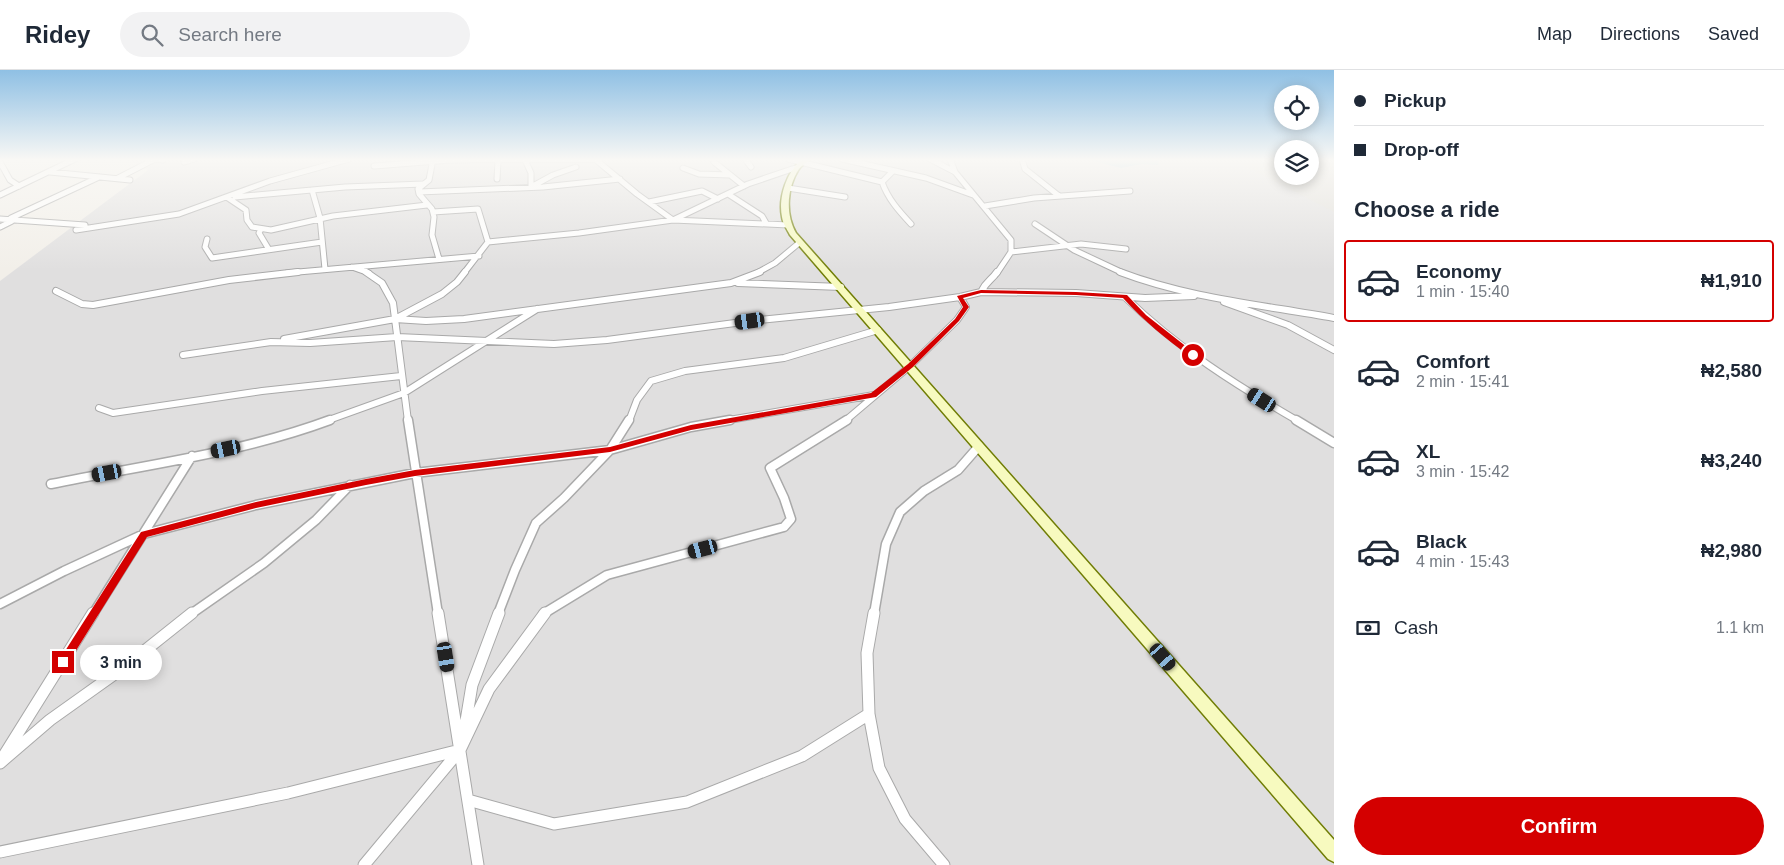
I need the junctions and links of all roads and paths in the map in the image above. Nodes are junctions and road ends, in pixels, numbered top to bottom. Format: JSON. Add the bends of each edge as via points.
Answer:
{"nodes":[{"id":1,"x":58,"y":196,"type":"edge"},
{"id":2,"x":233,"y":196,"type":"edge"},
{"id":3,"x":248,"y":196,"type":"edge"},
{"id":4,"x":314,"y":196,"type":"edge"},
{"id":5,"x":422,"y":196,"type":"edge"},
{"id":6,"x":642,"y":196,"type":"edge"},
{"id":7,"x":675,"y":196,"type":"edge"},
{"id":8,"x":712,"y":196,"type":"edge"},
{"id":9,"x":724,"y":196,"type":"edge"},
{"id":10,"x":731,"y":196,"type":"edge"},
{"id":11,"x":786,"y":196,"type":"edge"},
{"id":12,"x":839,"y":196,"type":"edge"},
{"id":13,"x":888,"y":196,"type":"edge"},
{"id":14,"x":971,"y":196,"type":"edge"},
{"id":15,"x":976,"y":196,"type":"edge"},
{"id":16,"x":1059,"y":196,"type":"edge"},
{"id":17,"x":845,"y":197,"type":"dead end"},
{"id":18,"x":228,"y":198,"type":"junction"},
{"id":19,"x":718,"y":200,"type":"junction"},
{"id":20,"x":979,"y":200,"type":"junction"},
{"id":21,"x":649,"y":202,"type":"junction"},
{"id":22,"x":427,"y":204,"type":"junction"},
{"id":23,"x":985,"y":206,"type":"junction"},
{"id":24,"x":33,"y":208,"type":"junction"},
{"id":25,"x":433,"y":212,"type":"junction"},
{"id":26,"x":320,"y":218,"type":"junction"},
{"id":27,"x":0,"y":220,"type":"edge"},
{"id":28,"x":7,"y":220,"type":"junction"},
{"id":29,"x":14,"y":220,"type":"junction"},
{"id":30,"x":673,"y":220,"type":"junction"},
{"id":31,"x":30,"y":221,"type":"junction"},
{"id":32,"x":116,"y":223,"type":"junction"},
{"id":33,"x":766,"y":223,"type":"junction"},
{"id":34,"x":911,"y":224,"type":"dead end"},
{"id":35,"x":1035,"y":224,"type":"dead end"},
{"id":36,"x":788,"y":225,"type":"junction"},
{"id":37,"x":0,"y":227,"type":"edge"},
{"id":38,"x":260,"y":229,"type":"junction"},
{"id":39,"x":76,"y":230,"type":"dead end"},
{"id":40,"x":207,"y":239,"type":"dead end"},
{"id":41,"x":322,"y":242,"type":"junction"},
{"id":42,"x":488,"y":242,"type":"junction"},
{"id":43,"x":799,"y":243,"type":"junction"},
{"id":44,"x":1065,"y":245,"type":"junction"},
{"id":45,"x":268,"y":248,"type":"junction"},
{"id":46,"x":1126,"y":249,"type":"dead end"},
{"id":47,"x":1011,"y":252,"type":"junction"},
{"id":48,"x":479,"y":256,"type":"junction"},
{"id":49,"x":438,"y":259,"type":"junction"},
{"id":50,"x":352,"y":267,"type":"junction"},
{"id":51,"x":325,"y":269,"type":"junction"},
{"id":52,"x":732,"y":283,"type":"junction"},
{"id":53,"x":841,"y":287,"type":"junction"},
{"id":54,"x":56,"y":291,"type":"dead end"},
{"id":55,"x":981,"y":292,"type":"junction"},
{"id":56,"x":1203,"y":295,"type":"junction"},
{"id":57,"x":960,"y":297,"type":"junction"},
{"id":58,"x":1125,"y":297,"type":"junction"},
{"id":59,"x":537,"y":309,"type":"junction"},
{"id":60,"x":860,"y":311,"type":"junction"},
{"id":61,"x":1334,"y":318,"type":"edge"},
{"id":62,"x":395,"y":319,"type":"junction"},
{"id":63,"x":878,"y":330,"type":"junction"},
{"id":64,"x":397,"y":337,"type":"junction"},
{"id":65,"x":271,"y":342,"type":"junction"},
{"id":66,"x":486,"y":342,"type":"junction"},
{"id":67,"x":1334,"y":350,"type":"edge"},
{"id":68,"x":183,"y":355,"type":"dead end"},
{"id":69,"x":910,"y":366,"type":"junction"},
{"id":70,"x":401,"y":376,"type":"junction"},
{"id":71,"x":404,"y":393,"type":"junction"},
{"id":72,"x":874,"y":395,"type":"junction"},
{"id":73,"x":99,"y":408,"type":"dead end"},
{"id":74,"x":1334,"y":443,"type":"edge"},
{"id":75,"x":979,"y":446,"type":"junction"},
{"id":76,"x":610,"y":450,"type":"junction"},
{"id":77,"x":192,"y":456,"type":"junction"},
{"id":78,"x":415,"y":473,"type":"junction"},
{"id":79,"x":51,"y":484,"type":"dead end"},
{"id":80,"x":350,"y":485,"type":"junction"},
{"id":81,"x":144,"y":534,"type":"junction"},
{"id":82,"x":0,"y":604,"type":"edge"},
{"id":83,"x":869,"y":714,"type":"junction"},
{"id":84,"x":460,"y":750,"type":"junction"},
{"id":85,"x":0,"y":762,"type":"edge"},
{"id":86,"x":468,"y":800,"type":"junction"},
{"id":87,"x":0,"y":852,"type":"edge"},
{"id":88,"x":1334,"y":853,"type":"edge"},
{"id":89,"x":364,"y":865,"type":"edge"},
{"id":90,"x":478,"y":865,"type":"edge"},
{"id":91,"x":944,"y":865,"type":"edge"}],
"edges":[{"from":1,"to":24,"type":"street"},
{"from":2,"to":18,"type":"street"},
{"from":3,"to":18,"type":"street"},
{"from":4,"to":26,"type":"street"},
{"from":5,"to":22,"type":"street"},
{"from":6,"to":21,"type":"street"},
{"from":7,"to":21,"type":"street"},
{"from":8,"to":19,"type":"street"},
{"from":9,"to":19,"type":"street"},
{"from":10,"to":33,"type":"street","via":[[762,216]]},
{"from":11,"to":36,"type":"main road","via":[[784,216]]},
{"from":12,"to":17,"type":"street"},
{"from":13,"to":34,"type":"street"},
{"from":14,"to":20,"type":"street"},
{"from":15,"to":20,"type":"street"},
{"from":16,"to":23,"type":"street"},
{"from":18,"to":32,"type":"street","via":[[179,214]]},
{"from":18,"to":38,"type":"street","via":[[246,210],[247,220]]},
{"from":19,"to":30,"type":"street"},
{"from":20,"to":23,"type":"street"},
{"from":21,"to":30,"type":"street"},
{"from":22,"to":25,"type":"street"},
{"from":22,"to":26,"type":"street"},
{"from":23,"to":47,"type":"street","via":[[1011,240]]},
{"from":24,"to":28,"type":"street"},
{"from":24,"to":31,"type":"street"},
{"from":25,"to":42,"type":"street","via":[[478,209]]},
{"from":25,"to":49,"type":"street","via":[[432,235]]},
{"from":26,"to":38,"type":"street","via":[[271,230]]},
{"from":26,"to":41,"type":"street"},
{"from":27,"to":28,"type":"street"},
{"from":28,"to":29,"type":"street"},
{"from":29,"to":31,"type":"street"},
{"from":29,"to":37,"type":"street"},
{"from":30,"to":33,"type":"street"},
{"from":30,"to":42,"type":"street"},
{"from":31,"to":32,"type":"street","via":[[81,225]]},
{"from":32,"to":39,"type":"street"},
{"from":33,"to":36,"type":"street"},
{"from":35,"to":44,"type":"street"},
{"from":36,"to":43,"type":"main road"},
{"from":38,"to":45,"type":"street"},
{"from":40,"to":45,"type":"street","via":[[204,247],[212,258]]},
{"from":41,"to":45,"type":"street"},
{"from":41,"to":51,"type":"street"},
{"from":42,"to":48,"type":"street"},
{"from":43,"to":52,"type":"street","via":[[764,272]]},
{"from":43,"to":53,"type":"main road"},
{"from":44,"to":46,"type":"street"},
{"from":44,"to":47,"type":"street"},
{"from":44,"to":56,"type":"street","via":[[1130,277]]},
{"from":47,"to":55,"type":"street"},
{"from":48,"to":49,"type":"street"},
{"from":48,"to":62,"type":"street","via":[[442,294]]},
{"from":49,"to":50,"type":"street"},
{"from":50,"to":51,"type":"street"},
{"from":50,"to":62,"type":"street","via":[[374,274],[387,288]]},
{"from":51,"to":54,"type":"street","via":[[191,286],[93,305],[82,304]]},
{"from":52,"to":53,"type":"street"},
{"from":52,"to":59,"type":"street"},
{"from":53,"to":60,"type":"main road"},
{"from":55,"to":57,"type":"street"},
{"from":55,"to":58,"type":"street"},
{"from":56,"to":58,"type":"street"},
{"from":56,"to":61,"type":"street"},
{"from":56,"to":67,"type":"street","via":[[1288,324]]},
{"from":57,"to":60,"type":"street"},
{"from":57,"to":69,"type":"street","via":[[966,307],[957,320]]},
{"from":58,"to":74,"type":"street","via":[[1170,339],[1232,382]]},
{"from":59,"to":62,"type":"street","via":[[464,319]]},
{"from":59,"to":66,"type":"street"},
{"from":60,"to":63,"type":"main road"},
{"from":60,"to":66,"type":"street","via":[[563,344]]},
{"from":62,"to":64,"type":"street"},
{"from":62,"to":65,"type":"street"},
{"from":63,"to":69,"type":"main road"},
{"from":63,"to":76,"type":"street","via":[[784,358],[685,371],[651,381]]},
{"from":64,"to":65,"type":"street"},
{"from":64,"to":66,"type":"street"},
{"from":64,"to":70,"type":"street"},
{"from":65,"to":68,"type":"street"},
{"from":66,"to":71,"type":"street"},
{"from":69,"to":72,"type":"street"},
{"from":69,"to":75,"type":"main road"},
{"from":70,"to":71,"type":"street"},
{"from":70,"to":73,"type":"street","via":[[262,391],[113,413]]},
{"from":71,"to":77,"type":"street","via":[[297,432]]},
{"from":71,"to":78,"type":"street"},
{"from":72,"to":76,"type":"street","via":[[691,427]]},
{"from":72,"to":84,"type":"street","via":[[852,418],[770,468],[791,519],[784,527],[607,575],[544,614],[489,689]]},
{"from":75,"to":83,"type":"street","via":[[958,470],[924,491],[900,512],[886,544],[868,653]]},
{"from":75,"to":88,"type":"main road"},
{"from":76,"to":78,"type":"street"},
{"from":76,"to":84,"type":"street","via":[[536,524],[515,570],[472,685]]},
{"from":77,"to":79,"type":"street"},
{"from":77,"to":81,"type":"street"},
{"from":78,"to":80,"type":"street"},
{"from":78,"to":84,"type":"street"},
{"from":80,"to":81,"type":"street"},
{"from":80,"to":85,"type":"street","via":[[316,520],[264,563],[50,720]]},
{"from":81,"to":82,"type":"street"},
{"from":81,"to":85,"type":"street"},
{"from":83,"to":86,"type":"street","via":[[802,756],[688,802],[554,824]]},
{"from":83,"to":91,"type":"street","via":[[879,768],[905,818]]},
{"from":84,"to":86,"type":"street"},
{"from":84,"to":87,"type":"street","via":[[288,793]]},
{"from":84,"to":89,"type":"street"},
{"from":86,"to":90,"type":"street"}]}
